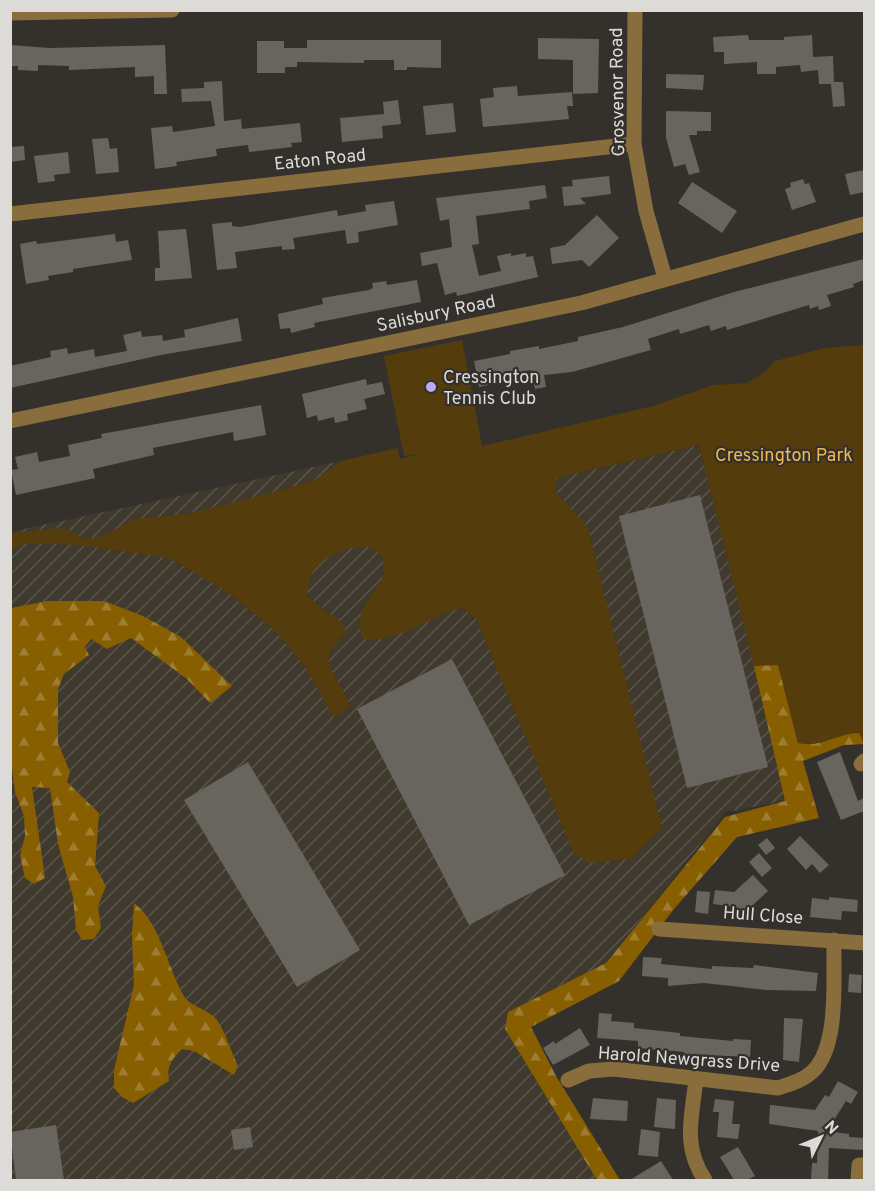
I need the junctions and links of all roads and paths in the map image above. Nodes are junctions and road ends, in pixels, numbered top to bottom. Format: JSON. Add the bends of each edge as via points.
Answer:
{"nodes":[{"id":1,"x":172,"y":10,"type":"edge"},
{"id":2,"x":635,"y":10,"type":"edge"},
{"id":3,"x":10,"y":13,"type":"edge"},
{"id":4,"x":634,"y":144,"type":"junction"},
{"id":5,"x":10,"y":214,"type":"edge"},
{"id":6,"x":864,"y":224,"type":"edge"},
{"id":7,"x":665,"y":278,"type":"junction"},
{"id":8,"x":10,"y":421,"type":"edge"},
{"id":9,"x":659,"y":929,"type":"dead end"},
{"id":10,"x":834,"y":940,"type":"junction"},
{"id":11,"x":864,"y":943,"type":"edge"},
{"id":12,"x":696,"y":1079,"type":"junction"},
{"id":13,"x":568,"y":1080,"type":"dead end"},
{"id":14,"x":864,"y":1165,"type":"edge"},
{"id":15,"x":705,"y":1180,"type":"edge"},
{"id":16,"x":858,"y":1180,"type":"edge"}],
"edges":[{"from":1,"to":3,"type":"street"},
{"from":2,"to":4,"type":"street","name":"Grosvenor Road"},
{"from":4,"to":5,"type":"street","name":"Eaton Road"},
{"from":4,"to":7,"type":"street","name":"Grosvenor Road","via":[[646,211]]},
{"from":6,"to":7,"type":"street","name":"Salisbury Road"},
{"from":7,"to":8,"type":"street","name":"Salisbury Road","via":[[569,305]]},
{"from":9,"to":10,"type":"street","name":"Hull Close"},
{"from":10,"to":11,"type":"street","name":"Hull Close"},
{"from":10,"to":12,"type":"street","name":"Harold Newgrass Drive","via":[[830,1036],[823,1058],[813,1071],[800,1081],[778,1088]]},
{"from":12,"to":13,"type":"street","name":"Harold Newgrass Drive","via":[[614,1070],[589,1071]]},
{"from":12,"to":15,"type":"street","via":[[689,1142],[694,1165]]},
{"from":14,"to":16,"type":"street","via":[[859,1165]]}]}
